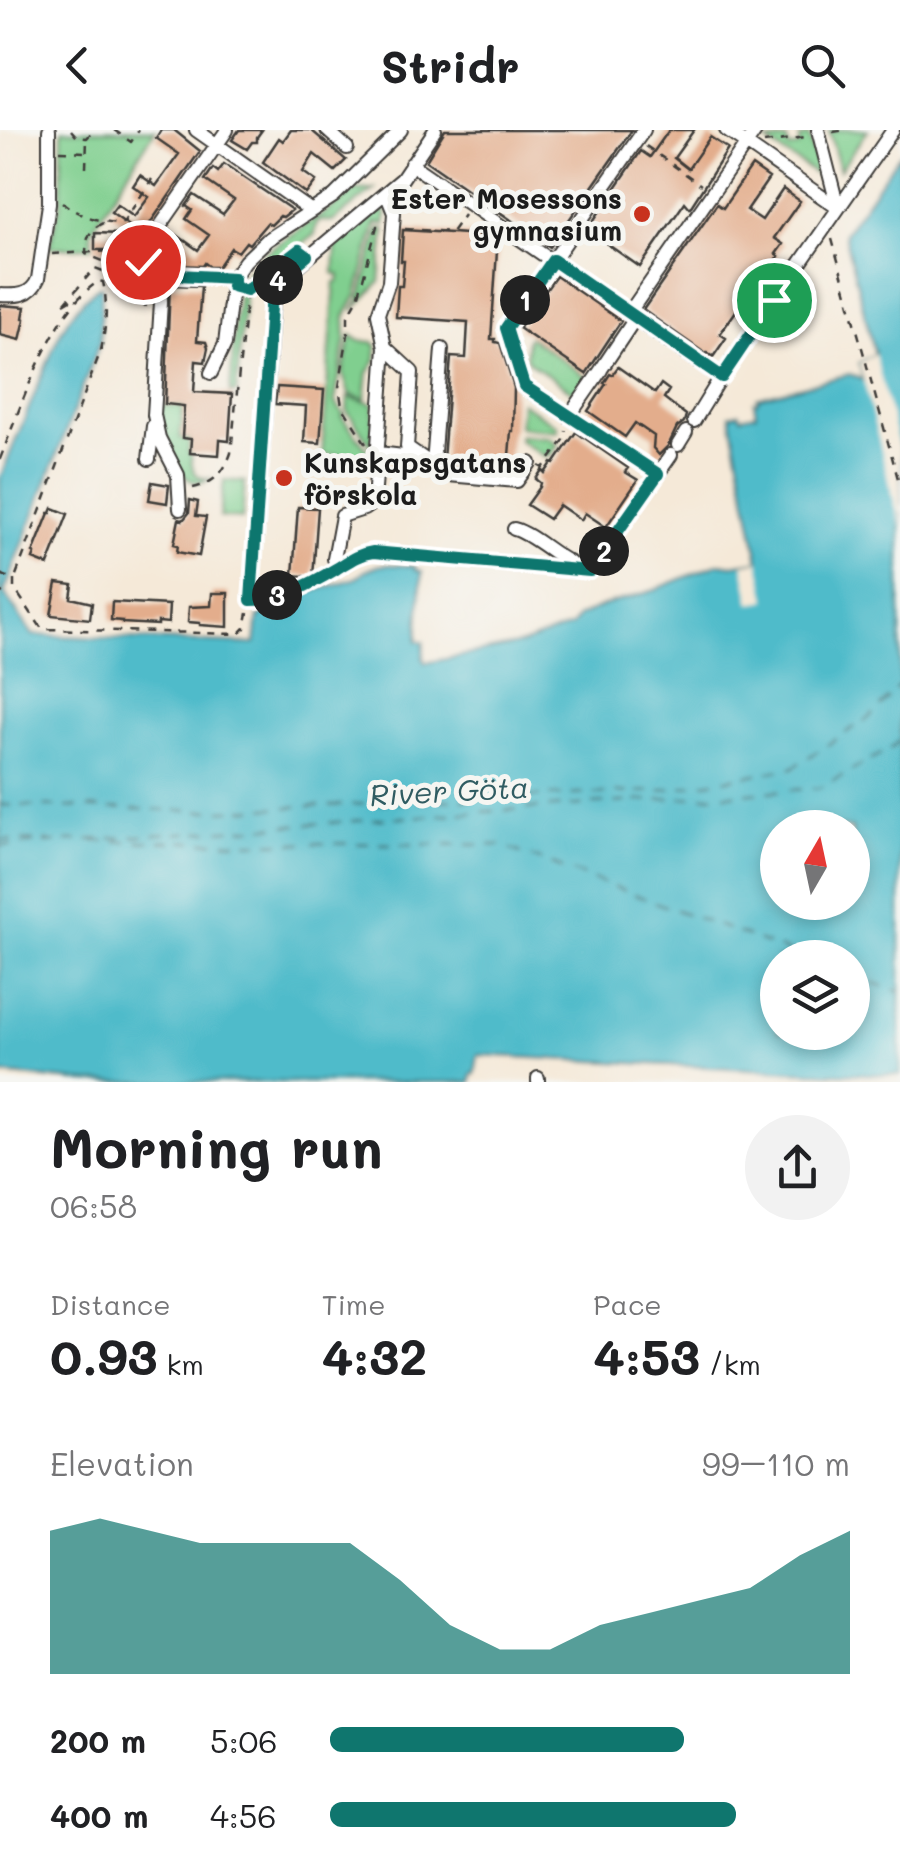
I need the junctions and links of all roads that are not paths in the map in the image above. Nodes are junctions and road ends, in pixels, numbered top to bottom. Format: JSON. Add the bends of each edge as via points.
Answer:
{"nodes":[{"id":1,"x":49,"y":130,"type":"edge"},
{"id":2,"x":196,"y":130,"type":"edge"},
{"id":3,"x":227,"y":130,"type":"edge"},
{"id":4,"x":327,"y":130,"type":"edge"},
{"id":5,"x":401,"y":130,"type":"edge"},
{"id":6,"x":434,"y":130,"type":"edge"},
{"id":7,"x":726,"y":130,"type":"edge"},
{"id":8,"x":756,"y":130,"type":"edge"},
{"id":9,"x":890,"y":131,"type":"edge"},
{"id":10,"x":818,"y":132,"type":"edge"},
{"id":11,"x":640,"y":135,"type":"edge"},
{"id":12,"x":216,"y":144,"type":"junction"},
{"id":13,"x":746,"y":144,"type":"junction"},
{"id":14,"x":347,"y":148,"type":"dead end"},
{"id":15,"x":411,"y":164,"type":"junction"},
{"id":16,"x":386,"y":193,"type":"junction"},
{"id":17,"x":838,"y":208,"type":"junction"},
{"id":18,"x":310,"y":210,"type":"junction"},
{"id":19,"x":553,"y":260,"type":"junction"},
{"id":20,"x":160,"y":274,"type":"junction"},
{"id":21,"x":234,"y":278,"type":"junction"},
{"id":22,"x":0,"y":295,"type":"edge"},
{"id":23,"x":632,"y":315,"type":"junction"},
{"id":24,"x":385,"y":347,"type":"junction"},
{"id":25,"x":442,"y":349,"type":"dead end"},
{"id":26,"x":211,"y":373,"type":"dead end"},
{"id":27,"x":722,"y":377,"type":"junction"},
{"id":28,"x":154,"y":415,"type":"junction"},
{"id":29,"x":570,"y":416,"type":"junction"},
{"id":30,"x":378,"y":454,"type":"junction"},
{"id":31,"x":149,"y":459,"type":"dead end"},
{"id":32,"x":429,"y":462,"type":"junction"},
{"id":33,"x":530,"y":463,"type":"road end"},
{"id":34,"x":658,"y":474,"type":"junction"},
{"id":35,"x":180,"y":508,"type":"dead end"},
{"id":36,"x":514,"y":529,"type":"dead end"},
{"id":37,"x":618,"y":531,"type":"road end"},
{"id":38,"x":334,"y":559,"type":"dead end"},
{"id":39,"x":570,"y":570,"type":"road end"},
{"id":40,"x":251,"y":600,"type":"road end"}],
"edges":[{"from":1,"to":22,"type":"street","via":[[50,197],[40,274],[32,289]]},
{"from":2,"to":12,"type":"street"},
{"from":3,"to":12,"type":"street"},
{"from":4,"to":14,"type":"street"},
{"from":5,"to":18,"type":"street","via":[[334,196]]},
{"from":6,"to":15,"type":"street"},
{"from":7,"to":13,"type":"street"},
{"from":8,"to":13,"type":"street"},
{"from":9,"to":17,"type":"street"},
{"from":10,"to":17,"type":"street"},
{"from":11,"to":19,"type":"street"},
{"from":12,"to":18,"type":"street"},
{"from":12,"to":20,"type":"street","via":[[145,248],[143,262]]},
{"from":13,"to":17,"type":"street"},
{"from":13,"to":23,"type":"street"},
{"from":15,"to":16,"type":"street"},
{"from":15,"to":19,"type":"street"},
{"from":16,"to":24,"type":"street","via":[[394,213],[389,282],[378,314]]},
{"from":16,"to":40,"type":"street","via":[[274,286]]},
{"from":17,"to":27,"type":"street"},
{"from":18,"to":21,"type":"street","via":[[253,252]]},
{"from":19,"to":23,"type":"street"},
{"from":19,"to":29,"type":"street","via":[[506,328],[524,386]]},
{"from":20,"to":21,"type":"street"},
{"from":20,"to":28,"type":"street"},
{"from":21,"to":26,"type":"street","via":[[225,344]]},
{"from":23,"to":27,"type":"street"},
{"from":23,"to":29,"type":"street"},
{"from":24,"to":30,"type":"street"},
{"from":24,"to":32,"type":"street","via":[[412,372],[407,447]]},
{"from":25,"to":32,"type":"street"},
{"from":27,"to":34,"type":"street"},
{"from":28,"to":31,"type":"street"},
{"from":28,"to":35,"type":"street","via":[[178,475]]},
{"from":29,"to":34,"type":"street"},
{"from":30,"to":32,"type":"street"},
{"from":30,"to":38,"type":"street","via":[[374,502],[342,516]]},
{"from":32,"to":33,"type":"street","via":[[448,474],[518,481]]},
{"from":34,"to":37,"type":"street"},
{"from":36,"to":39,"type":"street","via":[[569,562]]}]}
